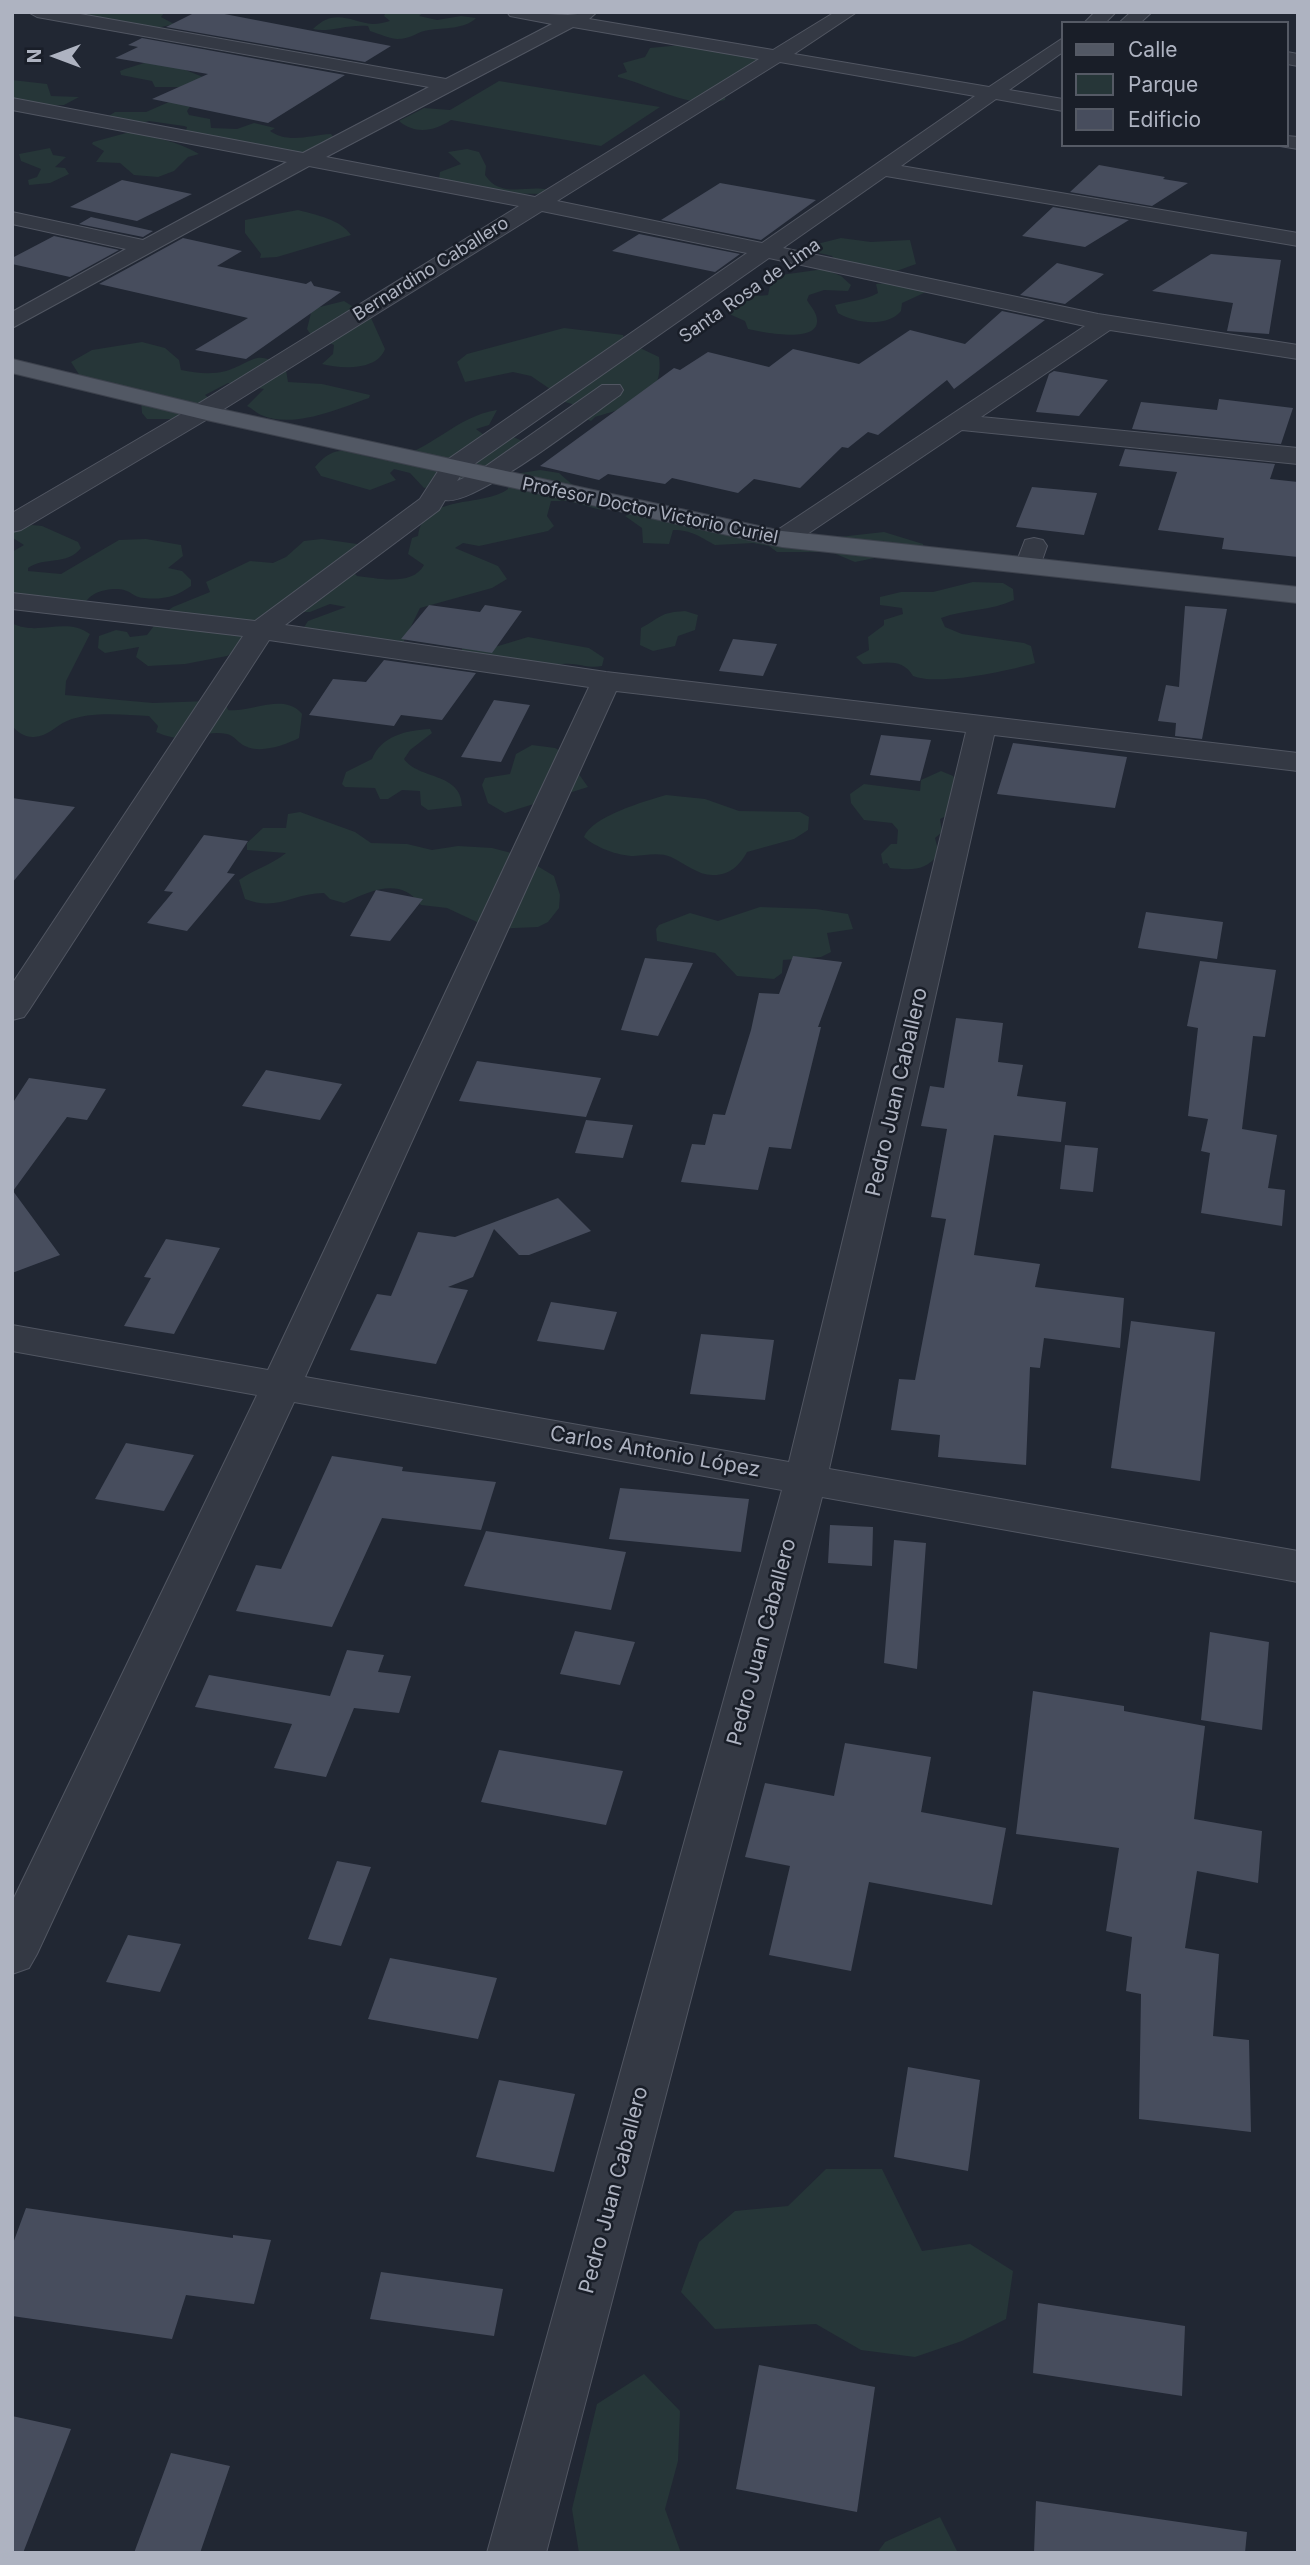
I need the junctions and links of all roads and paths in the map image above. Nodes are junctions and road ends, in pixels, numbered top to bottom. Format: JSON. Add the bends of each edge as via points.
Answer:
{"nodes":[{"id":1,"x":516,"y":12,"type":"edge"},
{"id":2,"x":848,"y":12,"type":"edge"},
{"id":3,"x":42,"y":16,"type":"edge"},
{"id":4,"x":580,"y":17,"type":"edge"},
{"id":5,"x":1062,"y":45,"type":"edge"},
{"id":6,"x":777,"y":56,"type":"junction"},
{"id":7,"x":1062,"y":67,"type":"edge"},
{"id":8,"x":448,"y":85,"type":"junction"},
{"id":9,"x":989,"y":93,"type":"junction"},
{"id":10,"x":1017,"y":97,"type":"junction"},
{"id":11,"x":12,"y":104,"type":"edge"},
{"id":12,"x":1062,"y":105,"type":"edge"},
{"id":13,"x":305,"y":160,"type":"junction"},
{"id":14,"x":882,"y":169,"type":"junction"},
{"id":15,"x":914,"y":174,"type":"junction"},
{"id":16,"x":882,"y":197,"type":"dead end"},
{"id":17,"x":535,"y":204,"type":"junction"},
{"id":18,"x":12,"y":218,"type":"edge"},
{"id":19,"x":1298,"y":240,"type":"edge"},
{"id":20,"x":818,"y":243,"type":"dead end"},
{"id":21,"x":145,"y":247,"type":"junction"},
{"id":22,"x":768,"y":251,"type":"junction"},
{"id":23,"x":797,"y":258,"type":"junction"},
{"id":24,"x":775,"y":274,"type":"dead end"},
{"id":25,"x":12,"y":321,"type":"edge"},
{"id":26,"x":1105,"y":323,"type":"junction"},
{"id":27,"x":12,"y":349,"type":"edge"},
{"id":28,"x":1298,"y":352,"type":"edge"},
{"id":29,"x":12,"y":366,"type":"edge"},
{"id":30,"x":630,"y":377,"type":"dead end"},
{"id":31,"x":227,"y":397,"type":"junction"},
{"id":32,"x":202,"y":412,"type":"junction"},
{"id":33,"x":961,"y":422,"type":"junction"},
{"id":34,"x":1298,"y":456,"type":"edge"},
{"id":35,"x":462,"y":460,"type":"junction"},
{"id":36,"x":498,"y":470,"type":"junction"},
{"id":37,"x":430,"y":504,"type":"junction"},
{"id":38,"x":807,"y":521,"type":"junction"},
{"id":39,"x":12,"y":524,"type":"edge"},
{"id":40,"x":782,"y":540,"type":"junction"},
{"id":41,"x":1031,"y":556,"type":"junction"},
{"id":42,"x":1298,"y":573,"type":"edge"},
{"id":43,"x":1298,"y":595,"type":"edge"},
{"id":44,"x":12,"y":601,"type":"edge"},
{"id":45,"x":261,"y":630,"type":"junction"},
{"id":46,"x":606,"y":681,"type":"junction"},
{"id":47,"x":982,"y":725,"type":"junction"},
{"id":48,"x":1298,"y":762,"type":"edge"},
{"id":49,"x":12,"y":1010,"type":"edge"},
{"id":50,"x":12,"y":1338,"type":"edge"},
{"id":51,"x":281,"y":1385,"type":"junction"},
{"id":52,"x":806,"y":1479,"type":"junction"},
{"id":53,"x":1298,"y":1567,"type":"edge"},
{"id":54,"x":12,"y":1954,"type":"edge"},
{"id":55,"x":516,"y":2553,"type":"edge"}],
"edges":[{"from":1,"to":4,"type":"street"},
{"from":2,"to":6,"type":"street","name":"Bernardino Caballero"},
{"from":3,"to":8,"type":"street"},
{"from":4,"to":6,"type":"street"},
{"from":4,"to":8,"type":"street"},
{"from":5,"to":9,"type":"street"},
{"from":6,"to":9,"type":"street"},
{"from":6,"to":17,"type":"street","name":"Bernardino Caballero"},
{"from":7,"to":10,"type":"street"},
{"from":8,"to":13,"type":"street"},
{"from":9,"to":10,"type":"street"},
{"from":9,"to":14,"type":"street"},
{"from":10,"to":12,"type":"street"},
{"from":10,"to":15,"type":"street"},
{"from":11,"to":13,"type":"street"},
{"from":13,"to":17,"type":"street"},
{"from":13,"to":21,"type":"street"},
{"from":14,"to":15,"type":"street"},
{"from":14,"to":22,"type":"street"},
{"from":15,"to":16,"type":"street"},
{"from":15,"to":19,"type":"street"},
{"from":17,"to":22,"type":"street"},
{"from":17,"to":31,"type":"street","name":"Bernardino Caballero"},
{"from":18,"to":21,"type":"street"},
{"from":20,"to":23,"type":"street","name":"Santa Rosa de Lima"},
{"from":21,"to":25,"type":"street"},
{"from":22,"to":23,"type":"street"},
{"from":22,"to":35,"type":"street"},
{"from":23,"to":24,"type":"street","name":"Santa Rosa de Lima"},
{"from":23,"to":26,"type":"street"},
{"from":26,"to":28,"type":"street"},
{"from":26,"to":33,"type":"street"},
{"from":27,"to":31,"type":"main road","name":"Profesor Doctor Victorio Curiel"},
{"from":29,"to":32,"type":"main road","name":"Profesor Doctor Victorio Curiel"},
{"from":30,"to":36,"type":"street"},
{"from":31,"to":32,"type":"street","name":"Bernardino Caballero"},
{"from":31,"to":35,"type":"main road","name":"Profesor Doctor Victorio Curiel"},
{"from":32,"to":35,"type":"main road","name":"Profesor Doctor Victorio Curiel"},
{"from":32,"to":39,"type":"street","name":"Bernardino Caballero"},
{"from":33,"to":34,"type":"street"},
{"from":33,"to":38,"type":"street"},
{"from":35,"to":36,"type":"main road","name":"Profesor Doctor Victorio Curiel"},
{"from":35,"to":37,"type":"street"},
{"from":36,"to":37,"type":"street"},
{"from":36,"to":38,"type":"main road","name":"Profesor Doctor Victorio Curiel"},
{"from":36,"to":40,"type":"main road","name":"Profesor Doctor Victorio Curiel"},
{"from":37,"to":45,"type":"street"},
{"from":38,"to":40,"type":"street"},
{"from":38,"to":41,"type":"main road","name":"Profesor Doctor Victorio Curiel"},
{"from":40,"to":41,"type":"main road","name":"Profesor Doctor Victorio Curiel"},
{"from":41,"to":42,"type":"main road","name":"Profesor Doctor Victorio Curiel"},
{"from":41,"to":43,"type":"main road","name":"Profesor Doctor Victorio Curiel"},
{"from":44,"to":45,"type":"street"},
{"from":45,"to":46,"type":"street"},
{"from":45,"to":49,"type":"street"},
{"from":46,"to":47,"type":"street"},
{"from":46,"to":51,"type":"street"},
{"from":47,"to":48,"type":"street"},
{"from":47,"to":52,"type":"street","name":"Pedro Juan Caballero"},
{"from":50,"to":51,"type":"street","name":"Carlos Antonio López"},
{"from":51,"to":52,"type":"street","name":"Carlos Antonio López"},
{"from":51,"to":54,"type":"street"},
{"from":52,"to":53,"type":"street","name":"Carlos Antonio López"},
{"from":52,"to":55,"type":"street","name":"Pedro Juan Caballero"}]}
